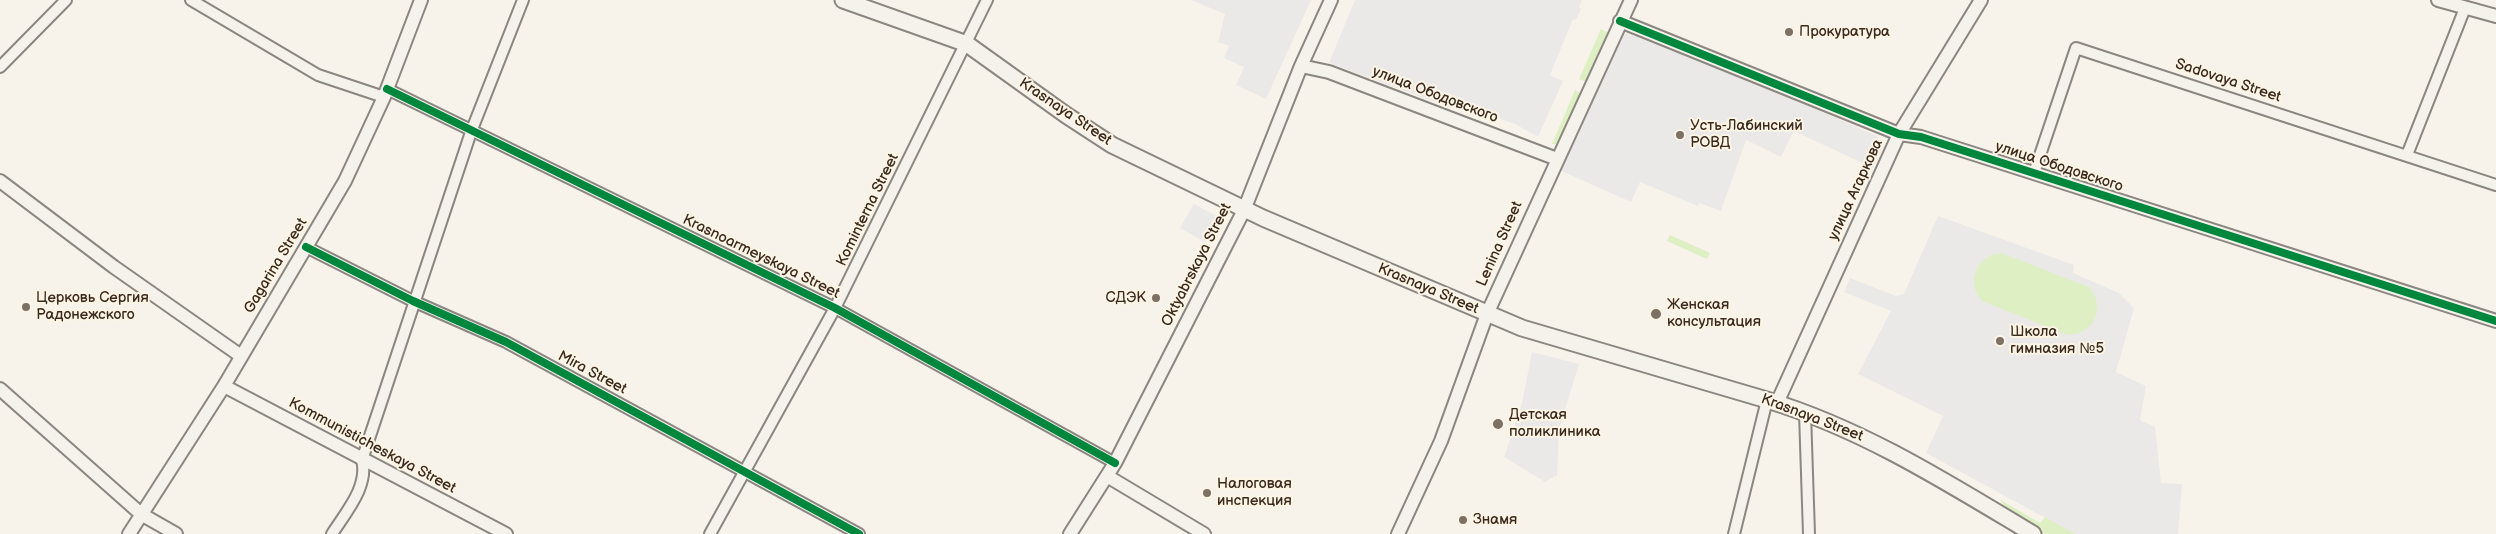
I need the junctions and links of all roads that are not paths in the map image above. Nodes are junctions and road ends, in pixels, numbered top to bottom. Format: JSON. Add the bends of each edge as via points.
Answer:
{"nodes":[{"id":1,"x":66,"y":0,"type":"edge"},
{"id":2,"x":191,"y":0,"type":"edge"},
{"id":3,"x":421,"y":0,"type":"edge"},
{"id":4,"x":523,"y":0,"type":"edge"},
{"id":5,"x":843,"y":0,"type":"edge"},
{"id":6,"x":987,"y":0,"type":"edge"},
{"id":7,"x":1331,"y":0,"type":"edge"},
{"id":8,"x":1631,"y":0,"type":"edge"},
{"id":9,"x":1981,"y":0,"type":"edge"},
{"id":10,"x":2438,"y":0,"type":"edge"},
{"id":11,"x":2465,"y":8,"type":"junction"},
{"id":12,"x":2496,"y":16,"type":"edge"},
{"id":13,"x":1620,"y":21,"type":"junction"},
{"id":14,"x":967,"y":44,"type":"junction"},
{"id":15,"x":1301,"y":66,"type":"junction"},
{"id":16,"x":0,"y":67,"type":"edge"},
{"id":17,"x":386,"y":93,"type":"junction"},
{"id":18,"x":471,"y":132,"type":"junction"},
{"id":19,"x":1899,"y":134,"type":"junction"},
{"id":20,"x":2407,"y":155,"type":"junction"},
{"id":21,"x":1557,"y":159,"type":"junction"},
{"id":22,"x":2034,"y":173,"type":"junction"},
{"id":23,"x":0,"y":181,"type":"edge"},
{"id":24,"x":2496,"y":185,"type":"edge"},
{"id":25,"x":1244,"y":210,"type":"junction"},
{"id":26,"x":306,"y":247,"type":"junction"},
{"id":27,"x":413,"y":301,"type":"junction"},
{"id":28,"x":835,"y":308,"type":"junction"},
{"id":29,"x":1487,"y":314,"type":"junction"},
{"id":30,"x":2496,"y":321,"type":"edge"},
{"id":31,"x":241,"y":356,"type":"junction"},
{"id":32,"x":224,"y":386,"type":"junction"},
{"id":33,"x":0,"y":389,"type":"edge"},
{"id":34,"x":1772,"y":401,"type":"junction"},
{"id":35,"x":1805,"y":413,"type":"junction"},
{"id":36,"x":362,"y":460,"type":"junction"},
{"id":37,"x":1115,"y":463,"type":"junction"},
{"id":38,"x":745,"y":471,"type":"junction"},
{"id":39,"x":1107,"y":476,"type":"junction"},
{"id":40,"x":141,"y":514,"type":"junction"},
{"id":41,"x":129,"y":534,"type":"edge"},
{"id":42,"x":176,"y":534,"type":"edge"},
{"id":43,"x":332,"y":534,"type":"edge"},
{"id":44,"x":506,"y":534,"type":"edge"},
{"id":45,"x":710,"y":534,"type":"edge"},
{"id":46,"x":859,"y":534,"type":"edge"},
{"id":47,"x":1070,"y":534,"type":"edge"},
{"id":48,"x":1204,"y":534,"type":"edge"},
{"id":49,"x":1398,"y":534,"type":"edge"},
{"id":50,"x":1734,"y":534,"type":"edge"},
{"id":51,"x":1809,"y":534,"type":"edge"},
{"id":52,"x":2033,"y":534,"type":"edge"}],
"edges":[{"from":1,"to":16,"type":"street"},
{"from":2,"to":17,"type":"street","name":"Krasnoarmeyskaya Street","via":[[318,75]]},
{"from":3,"to":17,"type":"street","name":"Gagarina Street"},
{"from":4,"to":18,"type":"street"},
{"from":5,"to":14,"type":"main road","name":"Krasnaya Street"},
{"from":6,"to":14,"type":"street","name":"Kominterna Street"},
{"from":7,"to":15,"type":"street","name":"Oktyabrskaya Street"},
{"from":8,"to":13,"type":"street","name":"Lenina Street"},
{"from":9,"to":19,"type":"street","name":"улица Агаркова"},
{"from":10,"to":11,"type":"street"},
{"from":11,"to":12,"type":"street"},
{"from":11,"to":20,"type":"street"},
{"from":13,"to":19,"type":"street","name":"улица Ободовского"},
{"from":13,"to":21,"type":"street","name":"Lenina Street"},
{"from":14,"to":25,"type":"main road","name":"Krasnaya Street","via":[[1112,145]]},
{"from":14,"to":28,"type":"street","name":"Kominterna Street"},
{"from":15,"to":21,"type":"street","name":"улица Ободовского","via":[[1329,72]]},
{"from":15,"to":25,"type":"street","name":"Oktyabrskaya Street"},
{"from":17,"to":18,"type":"street","name":"Krasnoarmeyskaya Street"},
{"from":17,"to":26,"type":"street","name":"Gagarina Street","via":[[345,181]]},
{"from":18,"to":27,"type":"street"},
{"from":18,"to":28,"type":"street","name":"Krasnoarmeyskaya Street"},
{"from":19,"to":22,"type":"street","name":"улица Ободовского","via":[[1921,137]]},
{"from":19,"to":34,"type":"street","name":"улица Агаркова"},
{"from":20,"to":22,"type":"street","name":"Sadovaya Street","via":[[2076,48]]},
{"from":20,"to":24,"type":"street","name":"Sadovaya Street"},
{"from":21,"to":29,"type":"street","name":"Lenina Street"},
{"from":22,"to":30,"type":"street","name":"улица Ободовского"},
{"from":23,"to":31,"type":"street","via":[[114,267]]},
{"from":25,"to":29,"type":"main road","name":"Krasnaya Street"},
{"from":25,"to":37,"type":"street","name":"Oktyabrskaya Street"},
{"from":26,"to":27,"type":"street","name":"Mira Street"},
{"from":26,"to":31,"type":"street","name":"Gagarina Street"},
{"from":27,"to":36,"type":"street"},
{"from":27,"to":38,"type":"street","name":"Mira Street","via":[[506,342]]},
{"from":28,"to":37,"type":"street","name":"Krasnoarmeyskaya Street"},
{"from":28,"to":38,"type":"street","name":"Kominterna Street"},
{"from":29,"to":34,"type":"main road","name":"Krasnaya Street","via":[[1522,328]]},
{"from":29,"to":49,"type":"street","name":"Lenina Street","via":[[1441,441]]},
{"from":31,"to":32,"type":"street","name":"Gagarina Street"},
{"from":32,"to":36,"type":"street","name":"Kommunisticheskaya Street"},
{"from":32,"to":40,"type":"street","name":"Gagarina Street"},
{"from":33,"to":40,"type":"street"},
{"from":34,"to":35,"type":"main road","name":"Krasnaya Street"},
{"from":34,"to":50,"type":"street","name":"улица Агаркова"},
{"from":35,"to":51,"type":"street"},
{"from":35,"to":52,"type":"main road","name":"Krasnaya Street","via":[[1887,448]]},
{"from":36,"to":43,"type":"street","via":[[362,484]]},
{"from":36,"to":44,"type":"street","name":"Kommunisticheskaya Street"},
{"from":37,"to":39,"type":"street","name":"Oktyabrskaya Street"},
{"from":38,"to":45,"type":"street","name":"Kominterna Street"},
{"from":38,"to":46,"type":"street","name":"Mira Street"},
{"from":39,"to":47,"type":"street","name":"Oktyabrskaya Street"},
{"from":39,"to":48,"type":"street"},
{"from":40,"to":41,"type":"street","name":"Gagarina Street"},
{"from":40,"to":42,"type":"street"}]}
